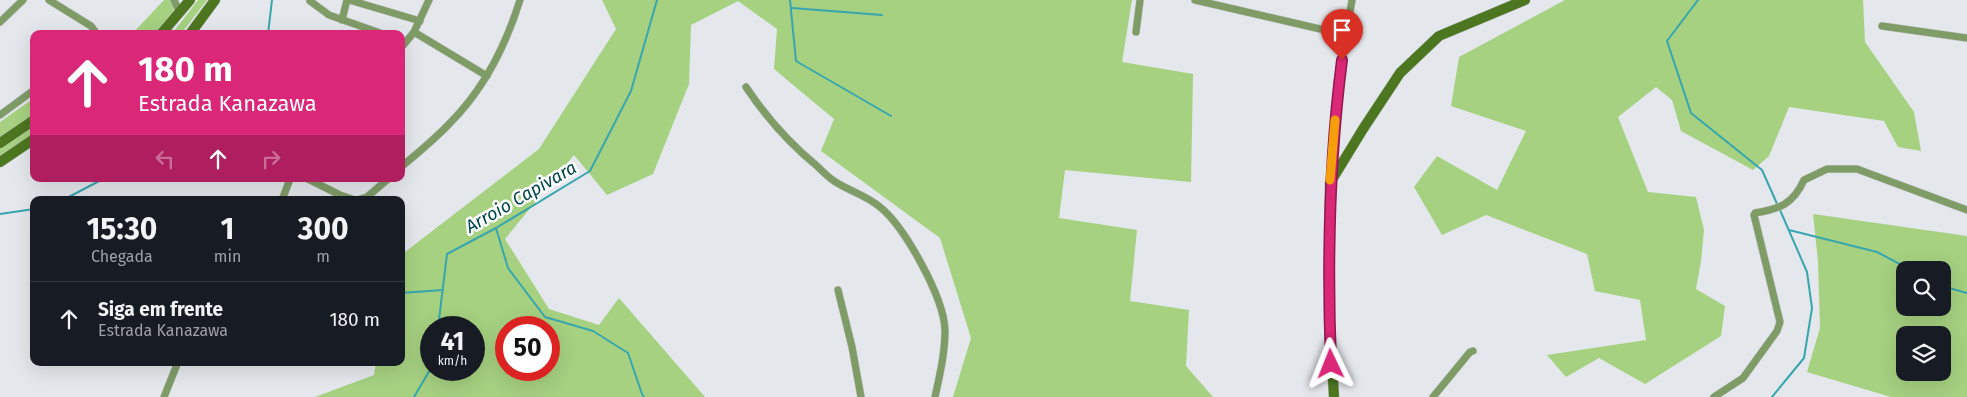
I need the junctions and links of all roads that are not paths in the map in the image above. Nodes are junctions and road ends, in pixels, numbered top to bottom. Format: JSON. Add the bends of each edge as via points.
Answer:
{"nodes":[{"id":1,"x":23,"y":0,"type":"edge"},
{"id":2,"x":49,"y":0,"type":"edge"},
{"id":3,"x":174,"y":0,"type":"edge"},
{"id":4,"x":190,"y":0,"type":"edge"},
{"id":5,"x":216,"y":0,"type":"edge"},
{"id":6,"x":301,"y":0,"type":"edge"},
{"id":7,"x":312,"y":0,"type":"edge"},
{"id":8,"x":348,"y":0,"type":"edge"},
{"id":9,"x":429,"y":0,"type":"edge"},
{"id":10,"x":520,"y":0,"type":"edge"},
{"id":11,"x":1140,"y":0,"type":"edge"},
{"id":12,"x":1195,"y":0,"type":"edge"},
{"id":13,"x":1352,"y":0,"type":"edge"},
{"id":14,"x":1524,"y":0,"type":"edge"},
{"id":15,"x":180,"y":13,"type":"junction"},
{"id":16,"x":342,"y":20,"type":"junction"},
{"id":17,"x":420,"y":21,"type":"junction"},
{"id":18,"x":0,"y":22,"type":"edge"},
{"id":19,"x":1882,"y":26,"type":"dead end"},
{"id":20,"x":94,"y":30,"type":"edge"},
{"id":21,"x":167,"y":30,"type":"edge"},
{"id":22,"x":193,"y":30,"type":"edge"},
{"id":23,"x":371,"y":30,"type":"edge"},
{"id":24,"x":414,"y":32,"type":"junction"},
{"id":25,"x":1136,"y":32,"type":"dead end"},
{"id":26,"x":1346,"y":35,"type":"junction"},
{"id":27,"x":1967,"y":38,"type":"edge"},
{"id":28,"x":405,"y":41,"type":"edge"},
{"id":29,"x":487,"y":76,"type":"junction"},
{"id":30,"x":746,"y":87,"type":"dead end"},
{"id":31,"x":30,"y":93,"type":"edge"},
{"id":32,"x":0,"y":115,"type":"edge"},
{"id":33,"x":30,"y":123,"type":"edge"},
{"id":34,"x":30,"y":141,"type":"edge"},
{"id":35,"x":0,"y":142,"type":"edge"},
{"id":36,"x":0,"y":162,"type":"edge"},
{"id":37,"x":405,"y":163,"type":"edge"},
{"id":38,"x":289,"y":182,"type":"edge"},
{"id":39,"x":314,"y":182,"type":"edge"},
{"id":40,"x":384,"y":182,"type":"edge"},
{"id":41,"x":1330,"y":183,"type":"junction"},
{"id":42,"x":284,"y":196,"type":"edge"},
{"id":43,"x":346,"y":196,"type":"edge"},
{"id":44,"x":368,"y":196,"type":"edge"},
{"id":45,"x":1967,"y":210,"type":"edge"},
{"id":46,"x":838,"y":290,"type":"dead end"},
{"id":47,"x":1473,"y":351,"type":"dead end"},
{"id":48,"x":176,"y":366,"type":"edge"},
{"id":49,"x":164,"y":397,"type":"edge"},
{"id":50,"x":860,"y":397,"type":"edge"},
{"id":51,"x":935,"y":397,"type":"edge"},
{"id":52,"x":1334,"y":397,"type":"edge"},
{"id":53,"x":1433,"y":397,"type":"edge"},
{"id":54,"x":1714,"y":397,"type":"edge"}],
"edges":[{"from":1,"to":18,"type":"street"},
{"from":2,"to":20,"type":"street"},
{"from":3,"to":15,"type":"street"},
{"from":4,"to":15,"type":"main road"},
{"from":5,"to":22,"type":"main road"},
{"from":6,"to":7,"type":"street"},
{"from":7,"to":16,"type":"street","via":[[329,15]]},
{"from":8,"to":16,"type":"street"},
{"from":8,"to":17,"type":"street"},
{"from":9,"to":17,"type":"street"},
{"from":10,"to":29,"type":"street"},
{"from":11,"to":25,"type":"street"},
{"from":12,"to":26,"type":"street"},
{"from":13,"to":26,"type":"street"},
{"from":14,"to":41,"type":"main road","via":[[1438,36],[1400,73]]},
{"from":15,"to":21,"type":"main road"},
{"from":16,"to":23,"type":"street"},
{"from":17,"to":24,"type":"street"},
{"from":19,"to":27,"type":"street"},
{"from":24,"to":28,"type":"street"},
{"from":24,"to":29,"type":"street"},
{"from":26,"to":41,"type":"street"},
{"from":29,"to":37,"type":"street","via":[[450,123]]},
{"from":30,"to":51,"type":"street","via":[[763,113],[801,153],[834,181],[881,207],[902,231],[936,296],[945,328],[943,363]]},
{"from":31,"to":32,"type":"street"},
{"from":33,"to":35,"type":"main road"},
{"from":34,"to":36,"type":"main road"},
{"from":38,"to":42,"type":"street"},
{"from":39,"to":43,"type":"street"},
{"from":40,"to":44,"type":"street"},
{"from":41,"to":52,"type":"main road","via":[[1329,309]]},
{"from":45,"to":54,"type":"street","via":[[1856,169],[1827,169],[1804,180],[1798,193],[1782,208],[1756,213],[1780,322],[1743,378]]},
{"from":46,"to":50,"type":"street"},
{"from":47,"to":53,"type":"street"},
{"from":48,"to":49,"type":"street"}]}
